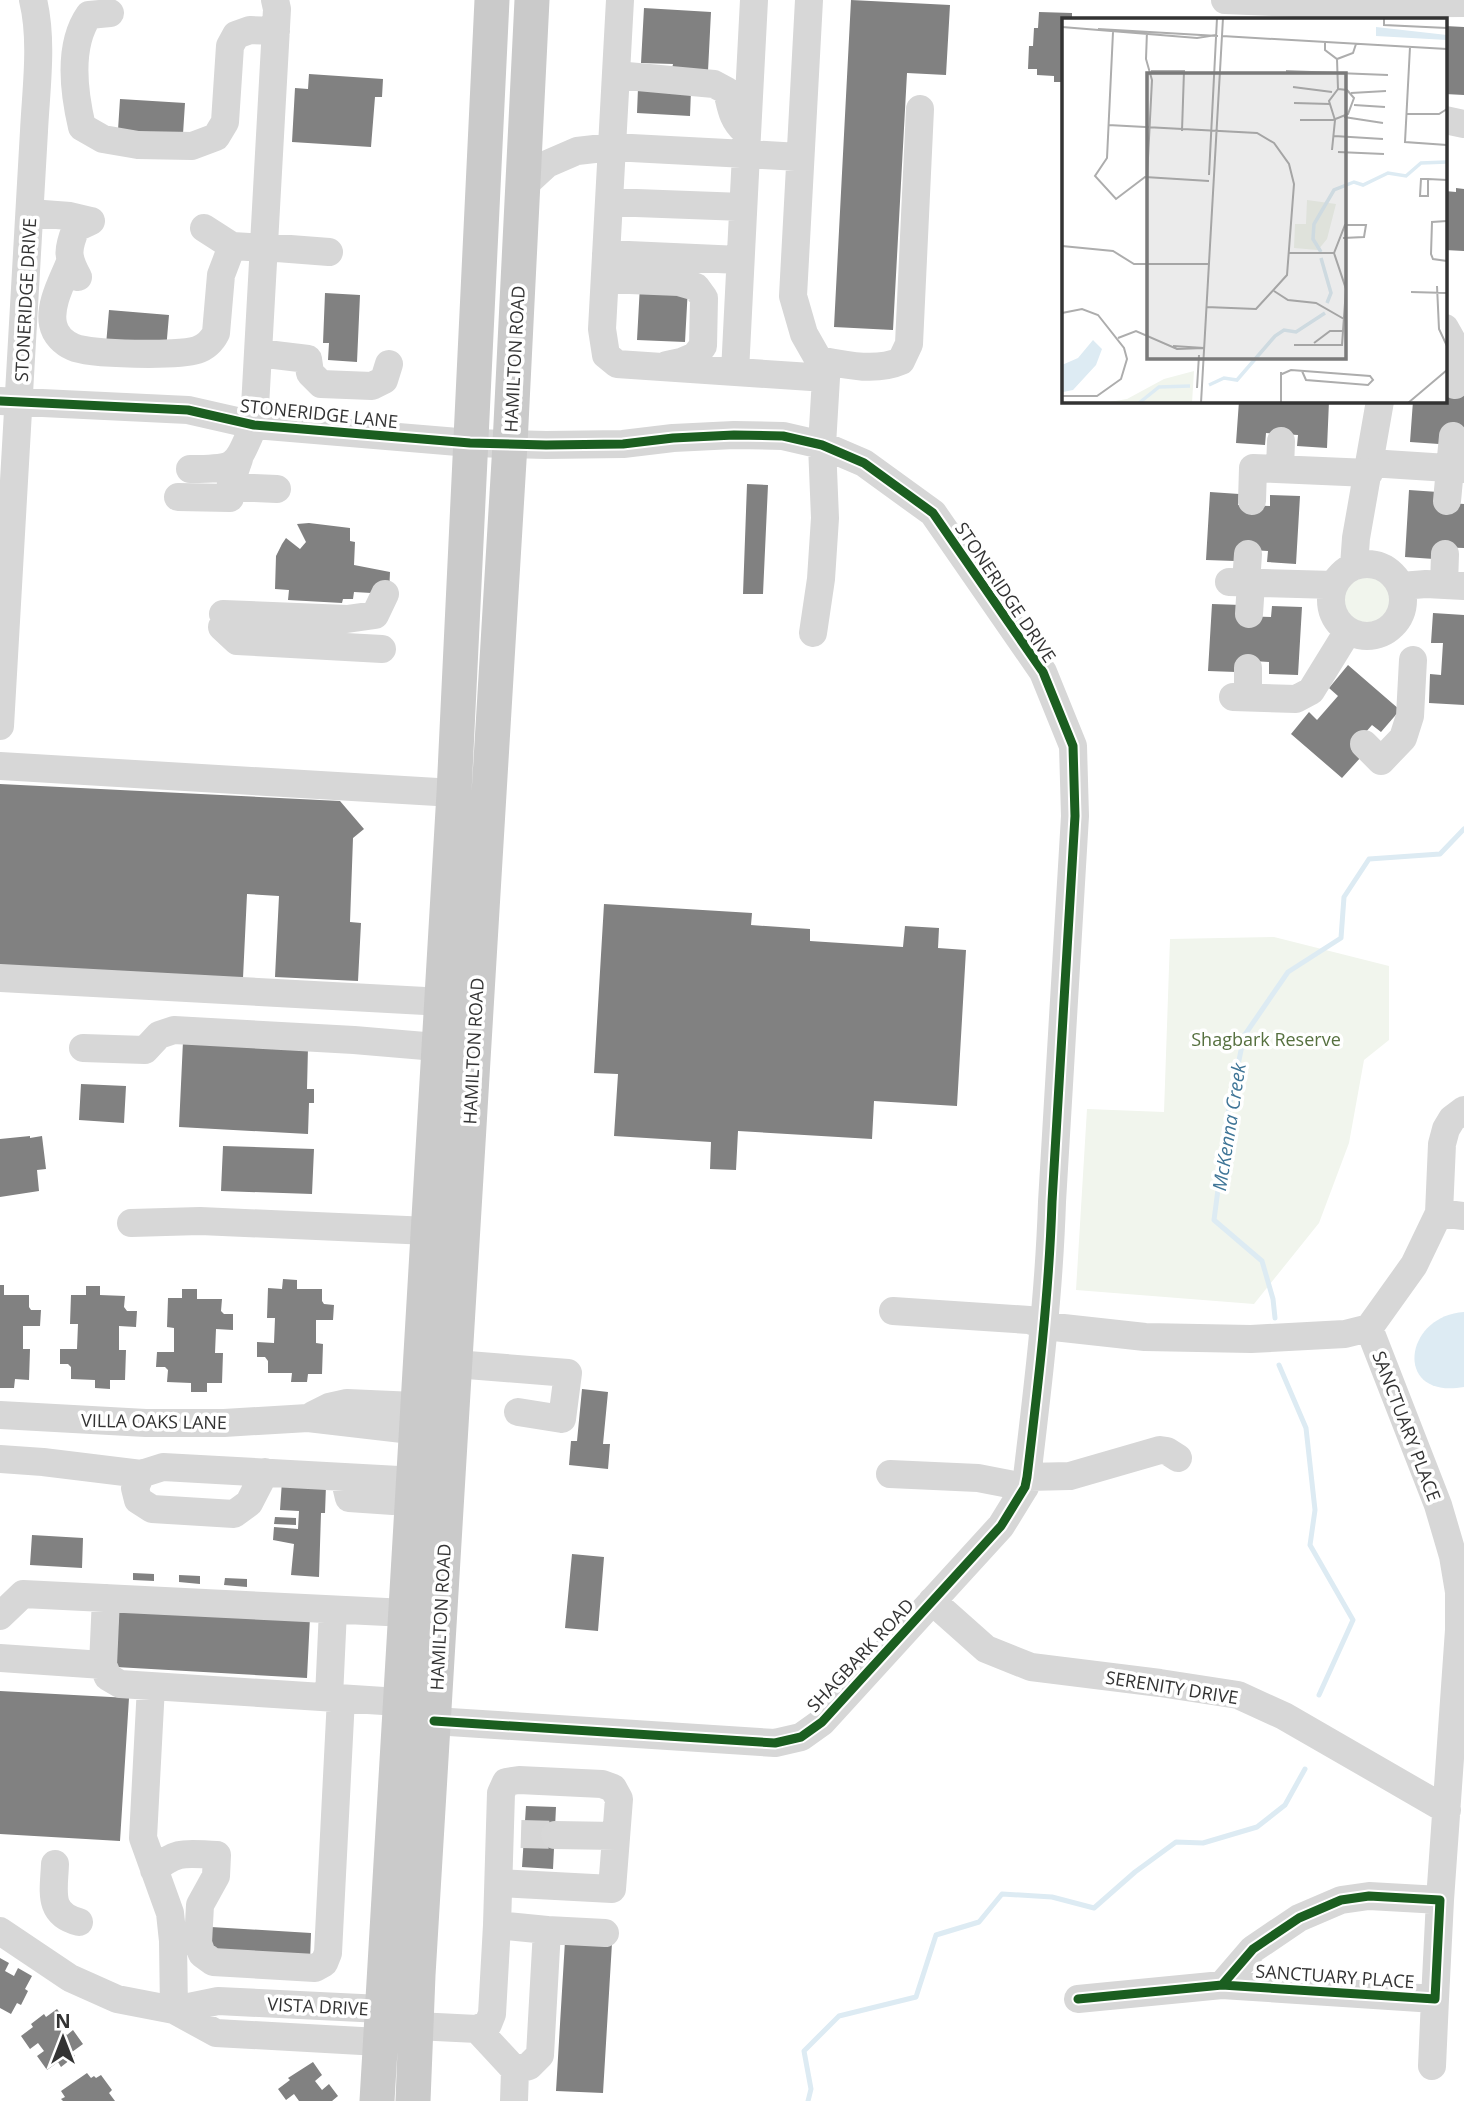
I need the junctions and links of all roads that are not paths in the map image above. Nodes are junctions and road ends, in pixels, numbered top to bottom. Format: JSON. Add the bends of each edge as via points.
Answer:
{"nodes":[{"id":1,"x":33,"y":0,"type":"edge"},
{"id":2,"x":275,"y":0,"type":"edge"},
{"id":3,"x":492,"y":0,"type":"edge"},
{"id":4,"x":532,"y":0,"type":"edge"},
{"id":5,"x":620,"y":0,"type":"edge"},
{"id":6,"x":754,"y":0,"type":"edge"},
{"id":7,"x":809,"y":0,"type":"edge"},
{"id":8,"x":1229,"y":0,"type":"edge"},
{"id":9,"x":1339,"y":2,"type":"edge"},
{"id":10,"x":1464,"y":3,"type":"edge"},
{"id":11,"x":1405,"y":6,"type":"edge"},
{"id":12,"x":110,"y":13,"type":"dead end"},
{"id":13,"x":276,"y":32,"type":"junction"},
{"id":14,"x":37,"y":52,"type":"junction"},
{"id":15,"x":76,"y":58,"type":"junction"},
{"id":16,"x":616,"y":75,"type":"junction"},
{"id":17,"x":920,"y":109,"type":"dead end"},
{"id":18,"x":1446,"y":120,"type":"edge"},
{"id":19,"x":1464,"y":124,"type":"edge"},
{"id":20,"x":746,"y":143,"type":"junction"},
{"id":21,"x":612,"y":147,"type":"junction"},
{"id":22,"x":800,"y":157,"type":"junction"},
{"id":23,"x":522,"y":187,"type":"junction"},
{"id":24,"x":609,"y":202,"type":"junction"},
{"id":25,"x":743,"y":207,"type":"junction"},
{"id":26,"x":29,"y":226,"type":"junction"},
{"id":27,"x":204,"y":228,"type":"dead end"},
{"id":28,"x":232,"y":246,"type":"junction"},
{"id":29,"x":264,"y":248,"type":"junction"},
{"id":30,"x":329,"y":252,"type":"dead end"},
{"id":31,"x":740,"y":260,"type":"junction"},
{"id":32,"x":605,"y":266,"type":"junction"},
{"id":33,"x":1464,"y":312,"type":"edge"},
{"id":34,"x":1454,"y":338,"type":"edge"},
{"id":35,"x":258,"y":354,"type":"junction"},
{"id":36,"x":389,"y":365,"type":"dead end"},
{"id":37,"x":654,"y":367,"type":"junction"},
{"id":38,"x":823,"y":369,"type":"junction"},
{"id":39,"x":735,"y":372,"type":"junction"},
{"id":40,"x":1455,"y":385,"type":"dead end"},
{"id":41,"x":10,"y":402,"type":"edge"},
{"id":42,"x":1380,"y":402,"type":"edge"},
{"id":43,"x":254,"y":425,"type":"junction"},
{"id":44,"x":1453,"y":436,"type":"dead end"},
{"id":45,"x":1281,"y":441,"type":"dead end"},
{"id":46,"x":470,"y":443,"type":"junction"},
{"id":47,"x":510,"y":444,"type":"junction"},
{"id":48,"x":822,"y":445,"type":"junction"},
{"id":49,"x":239,"y":459,"type":"junction"},
{"id":50,"x":1267,"y":468,"type":"junction"},
{"id":51,"x":1370,"y":468,"type":"junction"},
{"id":52,"x":190,"y":469,"type":"dead end"},
{"id":53,"x":1457,"y":469,"type":"edge"},
{"id":54,"x":231,"y":487,"type":"junction"},
{"id":55,"x":277,"y":489,"type":"dead end"},
{"id":56,"x":178,"y":497,"type":"dead end"},
{"id":57,"x":1252,"y":502,"type":"dead end"},
{"id":58,"x":1447,"y":502,"type":"dead end"},
{"id":59,"x":1248,"y":554,"type":"dead end"},
{"id":60,"x":1445,"y":554,"type":"dead end"},
{"id":61,"x":1354,"y":566,"type":"junction"},
{"id":62,"x":1242,"y":582,"type":"junction"},
{"id":63,"x":1334,"y":585,"type":"junction"},
{"id":64,"x":1454,"y":585,"type":"edge"},
{"id":65,"x":1401,"y":586,"type":"junction"},
{"id":66,"x":385,"y":594,"type":"dead end"},
{"id":67,"x":1249,"y":614,"type":"dead end"},
{"id":68,"x":1389,"y":629,"type":"junction"},
{"id":69,"x":1349,"y":631,"type":"junction"},
{"id":70,"x":813,"y":633,"type":"dead end"},
{"id":71,"x":382,"y":649,"type":"dead end"},
{"id":72,"x":1248,"y":668,"type":"dead end"},
{"id":73,"x":0,"y":726,"type":"edge"},
{"id":74,"x":1364,"y":744,"type":"dead end"},
{"id":75,"x":0,"y":766,"type":"edge"},
{"id":76,"x":454,"y":793,"type":"junction"},
{"id":77,"x":0,"y":978,"type":"edge"},
{"id":78,"x":441,"y":1002,"type":"junction"},
{"id":79,"x":476,"y":1004,"type":"junction"},
{"id":80,"x":83,"y":1048,"type":"dead end"},
{"id":81,"x":456,"y":1049,"type":"junction"},
{"id":82,"x":1464,"y":1110,"type":"edge"},
{"id":83,"x":1452,"y":1214,"type":"edge"},
{"id":84,"x":131,"y":1223,"type":"dead end"},
{"id":85,"x":429,"y":1231,"type":"junction"},
{"id":86,"x":1051,"y":1256,"type":"joint"},
{"id":87,"x":893,"y":1311,"type":"dead end"},
{"id":88,"x":1045,"y":1326,"type":"junction"},
{"id":89,"x":1369,"y":1328,"type":"junction"},
{"id":90,"x":455,"y":1364,"type":"junction"},
{"id":91,"x":518,"y":1412,"type":"dead end"},
{"id":92,"x":0,"y":1415,"type":"edge"},
{"id":93,"x":417,"y":1419,"type":"junction"},
{"id":94,"x":452,"y":1421,"type":"junction"},
{"id":95,"x":1178,"y":1458,"type":"dead end"},
{"id":96,"x":0,"y":1460,"type":"edge"},
{"id":97,"x":265,"y":1472,"type":"junction"},
{"id":98,"x":141,"y":1474,"type":"junction"},
{"id":99,"x":890,"y":1474,"type":"dead end"},
{"id":100,"x":448,"y":1482,"type":"junction"},
{"id":101,"x":1026,"y":1482,"type":"junction"},
{"id":102,"x":403,"y":1491,"type":"junction"},
{"id":103,"x":106,"y":1598,"type":"junction"},
{"id":104,"x":932,"y":1601,"type":"junction"},
{"id":105,"x":333,"y":1610,"type":"junction"},
{"id":106,"x":405,"y":1613,"type":"junction"},
{"id":107,"x":440,"y":1615,"type":"junction"},
{"id":108,"x":0,"y":1616,"type":"edge"},
{"id":109,"x":0,"y":1658,"type":"edge"},
{"id":110,"x":103,"y":1665,"type":"junction"},
{"id":111,"x":151,"y":1686,"type":"junction"},
{"id":112,"x":335,"y":1697,"type":"junction"},
{"id":113,"x":399,"y":1702,"type":"junction"},
{"id":114,"x":434,"y":1721,"type":"junction"},
{"id":115,"x":1447,"y":1810,"type":"junction"},
{"id":116,"x":555,"y":1835,"type":"tunnel mouth"},
{"id":117,"x":616,"y":1836,"type":"junction"},
{"id":118,"x":55,"y":1864,"type":"dead end"},
{"id":119,"x":154,"y":1870,"type":"junction"},
{"id":120,"x":499,"y":1883,"type":"junction"},
{"id":121,"x":1440,"y":1900,"type":"junction"},
{"id":122,"x":79,"y":1922,"type":"dead end"},
{"id":123,"x":497,"y":1925,"type":"junction"},
{"id":124,"x":547,"y":1930,"type":"junction"},
{"id":125,"x":0,"y":1931,"type":"edge"},
{"id":126,"x":605,"y":1933,"type":"dead end"},
{"id":127,"x":1222,"y":1985,"type":"junction"},
{"id":128,"x":1078,"y":1999,"type":"dead end"},
{"id":129,"x":1435,"y":1999,"type":"junction"},
{"id":130,"x":173,"y":2010,"type":"junction"},
{"id":131,"x":380,"y":2026,"type":"junction"},
{"id":132,"x":416,"y":2026,"type":"junction"},
{"id":133,"x":477,"y":2029,"type":"junction"},
{"id":134,"x":1432,"y":2066,"type":"dead end"},
{"id":135,"x":515,"y":2070,"type":"junction"},
{"id":136,"x":377,"y":2101,"type":"edge"},
{"id":137,"x":413,"y":2101,"type":"edge"},
{"id":138,"x":514,"y":2101,"type":"edge"}],
"edges":[{"from":1,"to":14,"type":"street","name":"STONERIDGE DRIVE"},
{"from":2,"to":13,"type":"street"},
{"from":3,"to":46,"type":"main road","name":"HAMILTON ROAD"},
{"from":4,"to":23,"type":"main road","name":"HAMILTON ROAD"},
{"from":5,"to":16,"type":"street"},
{"from":6,"to":20,"type":"street"},
{"from":7,"to":22,"type":"street"},
{"from":8,"to":9,"type":"street"},
{"from":9,"to":11,"type":"street"},
{"from":10,"to":11,"type":"street"},
{"from":12,"to":15,"type":"street","via":[[89,15],[80,27]]},
{"from":13,"to":15,"type":"street","via":[[250,30],[236,35],[230,46],[225,122],[216,137],[192,146],[103,139],[82,127],[76,102]]},
{"from":13,"to":29,"type":"street"},
{"from":14,"to":15,"type":"street"},
{"from":14,"to":26,"type":"street","name":"STONERIDGE DRIVE"},
{"from":16,"to":20,"type":"street","via":[[714,84],[727,91]]},
{"from":16,"to":21,"type":"street"},
{"from":17,"to":38,"type":"street","via":[[909,344],[901,361],[887,367],[843,364]]},
{"from":18,"to":19,"type":"street"},
{"from":20,"to":21,"type":"street"},
{"from":20,"to":22,"type":"street"},
{"from":20,"to":25,"type":"street"},
{"from":21,"to":23,"type":"street","via":[[577,151],[547,164]]},
{"from":21,"to":24,"type":"street"},
{"from":22,"to":38,"type":"street","via":[[793,296],[804,334]]},
{"from":23,"to":47,"type":"main road","name":"HAMILTON ROAD"},
{"from":24,"to":25,"type":"street"},
{"from":24,"to":32,"type":"street"},
{"from":25,"to":31,"type":"street"},
{"from":26,"to":28,"type":"street","via":[[77,250],[56,297],[52,322],[62,340],[82,351],[168,354],[199,349],[216,333],[214,279]]},
{"from":26,"to":41,"type":"street","name":"STONERIDGE DRIVE"},
{"from":27,"to":28,"type":"street"},
{"from":28,"to":29,"type":"street"},
{"from":29,"to":30,"type":"street"},
{"from":29,"to":35,"type":"street"},
{"from":31,"to":32,"type":"street"},
{"from":31,"to":39,"type":"street"},
{"from":32,"to":37,"type":"street","via":[[602,329],[606,355],[617,365]]},
{"from":32,"to":37,"type":"street","via":[[679,282],[696,288],[705,299],[703,346],[681,362]]},
{"from":33,"to":34,"type":"street"},
{"from":34,"to":40,"type":"street"},
{"from":35,"to":36,"type":"street","via":[[307,359],[310,373],[321,384],[372,386],[384,380]]},
{"from":35,"to":43,"type":"street"},
{"from":37,"to":39,"type":"street"},
{"from":38,"to":39,"type":"street"},
{"from":38,"to":48,"type":"street"},
{"from":41,"to":43,"type":"street","name":"STONERIDGE LANE","via":[[188,410]]},
{"from":41,"to":73,"type":"street","name":"STONERIDGE DRIVE"},
{"from":42,"to":51,"type":"street"},
{"from":43,"to":46,"type":"street","name":"STONERIDGE LANE"},
{"from":43,"to":49,"type":"street"},
{"from":44,"to":53,"type":"street"},
{"from":45,"to":50,"type":"street"},
{"from":46,"to":47,"type":"street","name":"STONERIDGE LANE"},
{"from":46,"to":76,"type":"main road","name":"HAMILTON ROAD"},
{"from":47,"to":48,"type":"street","name":"STONERIDGE DRIVE","via":[[623,444],[734,435],[783,436]]},
{"from":47,"to":79,"type":"main road","name":"HAMILTON ROAD"},
{"from":48,"to":70,"type":"street","via":[[825,518]]},
{"from":48,"to":86,"type":"street","name":"STONERIDGE DRIVE","via":[[864,463],[933,513],[1043,672],[1073,746],[1075,816]]},
{"from":49,"to":52,"type":"street","via":[[222,469]]},
{"from":49,"to":54,"type":"street"},
{"from":50,"to":51,"type":"street"},
{"from":50,"to":57,"type":"street"},
{"from":51,"to":53,"type":"street"},
{"from":51,"to":61,"type":"street"},
{"from":53,"to":58,"type":"street"},
{"from":54,"to":55,"type":"street"},
{"from":54,"to":56,"type":"street","via":[[230,498]]},
{"from":59,"to":62,"type":"street"},
{"from":60,"to":64,"type":"street"},
{"from":61,"to":63,"type":"street","via":[[1342,572]]},
{"from":61,"to":65,"type":"street","via":[[1377,564],[1388,569]]},
{"from":62,"to":63,"type":"street"},
{"from":62,"to":67,"type":"street"},
{"from":63,"to":69,"type":"street","via":[[1334,616]]},
{"from":64,"to":65,"type":"street"},
{"from":65,"to":68,"type":"street","via":[[1402,613]]},
{"from":66,"to":71,"type":"street","via":[[375,615],[222,621],[237,641]]},
{"from":68,"to":69,"type":"street","via":[[1374,636]]},
{"from":68,"to":74,"type":"street","via":[[1423,661],[1403,738],[1381,761]]},
{"from":69,"to":72,"type":"street","via":[[1311,691],[1313,699],[1240,697]]},
{"from":75,"to":76,"type":"street","via":[[383,780]]},
{"from":76,"to":78,"type":"main road","name":"HAMILTON ROAD"},
{"from":77,"to":78,"type":"street"},
{"from":78,"to":79,"type":"street"},
{"from":78,"to":81,"type":"main road","name":"HAMILTON ROAD"},
{"from":79,"to":81,"type":"main road","name":"HAMILTON ROAD"},
{"from":80,"to":81,"type":"street","via":[[145,1050],[159,1035],[174,1030]]},
{"from":81,"to":85,"type":"main road","name":"HAMILTON ROAD"},
{"from":81,"to":90,"type":"main road","name":"HAMILTON ROAD"},
{"from":82,"to":83,"type":"street","name":"SANCTUARY PLACE","via":[[1452,1119],[1442,1144]]},
{"from":83,"to":89,"type":"street","name":"SANCTUARY PLACE"},
{"from":84,"to":85,"type":"street","via":[[200,1221]]},
{"from":85,"to":93,"type":"main road","name":"HAMILTON ROAD"},
{"from":86,"to":88,"type":"street","name":"SHAGBARK ROAD"},
{"from":87,"to":88,"type":"street","name":"SANCTUARY PLACE","via":[[1029,1320]]},
{"from":88,"to":89,"type":"street","name":"SANCTUARY PLACE","via":[[1145,1337],[1251,1339],[1345,1334]]},
{"from":88,"to":101,"type":"street","name":"SHAGBARK ROAD"},
{"from":89,"to":115,"type":"street","name":"SANCTUARY PLACE","via":[[1438,1505],[1457,1580],[1459,1630]]},
{"from":90,"to":91,"type":"street","via":[[568,1373],[562,1419]]},
{"from":90,"to":94,"type":"main road","name":"HAMILTON ROAD"},
{"from":92,"to":93,"type":"street","name":"VILLA OAKS LANE","via":[[224,1423],[308,1418],[347,1403]]},
{"from":93,"to":94,"type":"street","name":"VILLA OAKS LANE"},
{"from":93,"to":102,"type":"main road","name":"HAMILTON ROAD"},
{"from":94,"to":100,"type":"main road","name":"HAMILTON ROAD"},
{"from":95,"to":101,"type":"street","via":[[1160,1450],[1070,1476]]},
{"from":96,"to":98,"type":"street"},
{"from":97,"to":98,"type":"street","via":[[163,1467]]},
{"from":97,"to":98,"type":"street","via":[[249,1503],[234,1514],[152,1509],[138,1500],[135,1488]]},
{"from":97,"to":102,"type":"street","via":[[344,1477]]},
{"from":99,"to":101,"type":"street"},
{"from":100,"to":102,"type":"street"},
{"from":100,"to":107,"type":"main road","name":"HAMILTON ROAD"},
{"from":101,"to":104,"type":"street","name":"SHAGBARK ROAD","via":[[1001,1526]]},
{"from":102,"to":106,"type":"main road","name":"HAMILTON ROAD"},
{"from":103,"to":105,"type":"street"},
{"from":103,"to":108,"type":"street","via":[[23,1594]]},
{"from":103,"to":110,"type":"street"},
{"from":104,"to":114,"type":"street","name":"SHAGBARK ROAD","via":[[822,1721],[801,1737],[775,1743]]},
{"from":104,"to":115,"type":"street","name":"SERENITY DRIVE","via":[[986,1649],[1031,1667],[1238,1695]]},
{"from":105,"to":106,"type":"street"},
{"from":105,"to":112,"type":"street"},
{"from":106,"to":107,"type":"street"},
{"from":106,"to":113,"type":"main road","name":"HAMILTON ROAD"},
{"from":107,"to":114,"type":"main road","name":"HAMILTON ROAD"},
{"from":109,"to":110,"type":"street"},
{"from":110,"to":111,"type":"street","via":[[108,1677],[120,1684]]},
{"from":111,"to":112,"type":"street"},
{"from":111,"to":119,"type":"street","via":[[143,1838]]},
{"from":112,"to":113,"type":"street"},
{"from":112,"to":119,"type":"street","via":[[328,1953],[324,1963],[316,1968],[213,1962],[202,1954],[198,1943],[200,1905],[216,1876],[217,1855],[177,1853]]},
{"from":113,"to":131,"type":"main road","name":"HAMILTON ROAD"},
{"from":114,"to":132,"type":"main road","name":"HAMILTON ROAD"},
{"from":115,"to":121,"type":"street","name":"SANCTUARY PLACE"},
{"from":116,"to":117,"type":"street"},
{"from":117,"to":120,"type":"street","via":[[612,1889]]},
{"from":117,"to":120,"type":"street","via":[[618,1799],[613,1788],[506,1782],[501,1793],[511,1833]]},
{"from":118,"to":122,"type":"street","via":[[57,1910],[66,1919]]},
{"from":119,"to":130,"type":"street","via":[[170,1913]]},
{"from":120,"to":123,"type":"street"},
{"from":121,"to":127,"type":"street","name":"SANCTUARY PLACE","via":[[1369,1896],[1341,1900],[1299,1918],[1253,1949]]},
{"from":121,"to":129,"type":"street","name":"SANCTUARY PLACE"},
{"from":123,"to":124,"type":"street"},
{"from":123,"to":133,"type":"street","via":[[492,2014],[488,2024]]},
{"from":124,"to":126,"type":"street"},
{"from":124,"to":135,"type":"street","via":[[540,2054],[529,2066]]},
{"from":125,"to":130,"type":"street","name":"VISTA DRIVE","via":[[70,1978],[117,1999]]},
{"from":127,"to":128,"type":"street","name":"SANCTUARY PLACE"},
{"from":127,"to":129,"type":"street","name":"SANCTUARY PLACE"},
{"from":129,"to":134,"type":"street"},
{"from":130,"to":131,"type":"street","name":"VISTA DRIVE","via":[[218,2001]]},
{"from":131,"to":132,"type":"street","name":"VISTA DRIVE"},
{"from":131,"to":136,"type":"main road","name":"HAMILTON ROAD"},
{"from":132,"to":133,"type":"street"},
{"from":132,"to":137,"type":"main road","name":"HAMILTON ROAD"},
{"from":133,"to":135,"type":"street"},
{"from":135,"to":138,"type":"street"}]}
